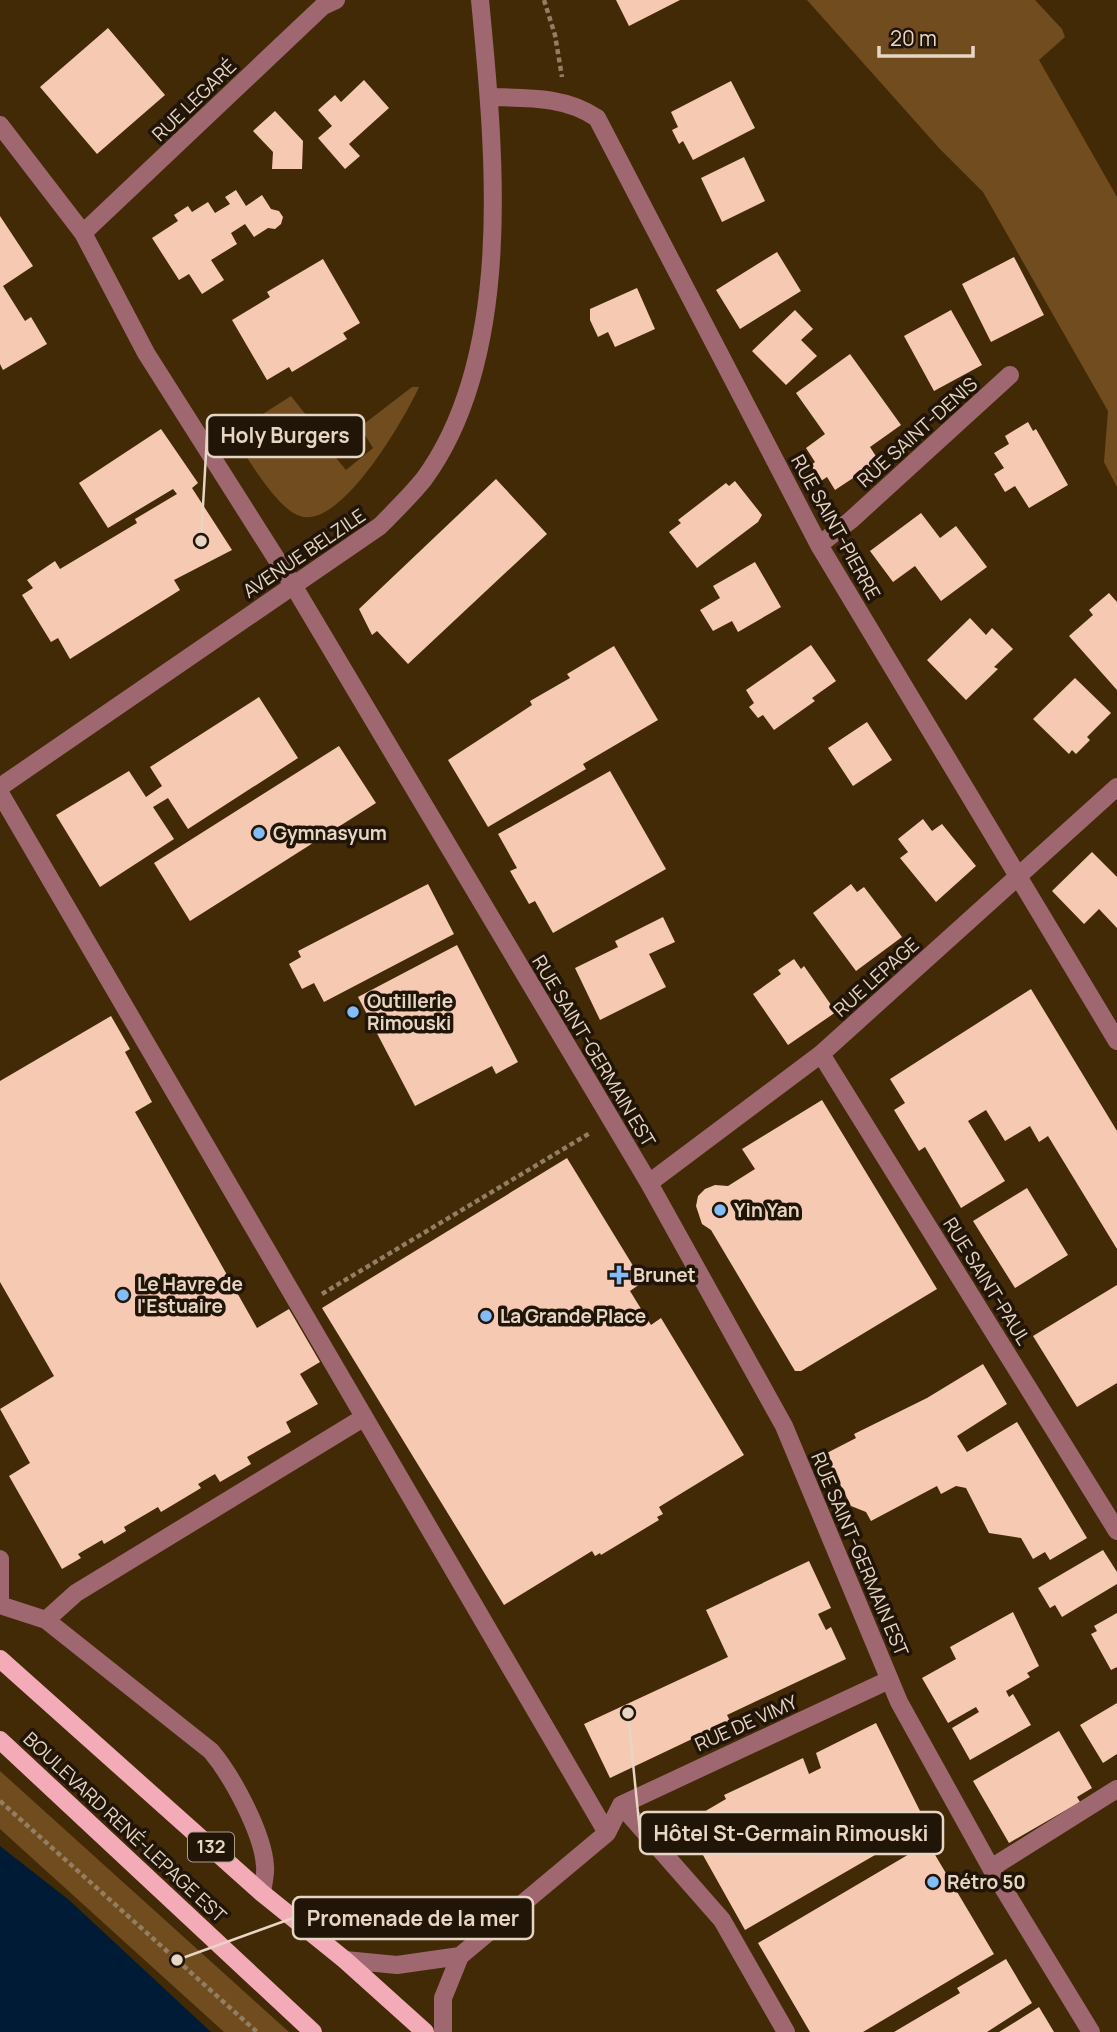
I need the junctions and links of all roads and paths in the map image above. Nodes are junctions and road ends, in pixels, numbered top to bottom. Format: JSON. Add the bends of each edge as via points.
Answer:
{"nodes":[{"id":1,"x":336,"y":0,"type":"edge"},
{"id":2,"x":480,"y":0,"type":"edge"},
{"id":3,"x":544,"y":0,"type":"edge"},
{"id":4,"x":563,"y":70,"type":"dead end"},
{"id":5,"x":490,"y":97,"type":"junction"},
{"id":6,"x":0,"y":125,"type":"edge"},
{"id":7,"x":83,"y":233,"type":"junction"},
{"id":8,"x":1010,"y":375,"type":"dead end"},
{"id":9,"x":819,"y":545,"type":"junction"},
{"id":10,"x":293,"y":585,"type":"junction"},
{"id":11,"x":0,"y":787,"type":"edge"},
{"id":12,"x":1117,"y":787,"type":"edge"},
{"id":13,"x":0,"y":793,"type":"edge"},
{"id":14,"x":1020,"y":876,"type":"junction"},
{"id":15,"x":1117,"y":1041,"type":"edge"},
{"id":16,"x":821,"y":1054,"type":"junction"},
{"id":17,"x":612,"y":1121,"type":"junction"},
{"id":18,"x":649,"y":1183,"type":"junction"},
{"id":19,"x":300,"y":1307,"type":"junction"},
{"id":20,"x":363,"y":1418,"type":"junction"},
{"id":21,"x":1117,"y":1531,"type":"edge"},
{"id":22,"x":0,"y":1559,"type":"edge"},
{"id":23,"x":0,"y":1604,"type":"edge"},
{"id":24,"x":46,"y":1620,"type":"junction"},
{"id":25,"x":0,"y":1658,"type":"edge"},
{"id":26,"x":889,"y":1680,"type":"junction"},
{"id":27,"x":0,"y":1740,"type":"edge"},
{"id":28,"x":1117,"y":1789,"type":"edge"},
{"id":29,"x":0,"y":1801,"type":"edge"},
{"id":30,"x":621,"y":1805,"type":"junction"},
{"id":31,"x":607,"y":1833,"type":"junction"},
{"id":32,"x":991,"y":1868,"type":"junction"},
{"id":33,"x":262,"y":1893,"type":"junction"},
{"id":34,"x":460,"y":1956,"type":"junction"},
{"id":35,"x":345,"y":1960,"type":"junction"},
{"id":36,"x":257,"y":2032,"type":"edge"},
{"id":37,"x":313,"y":2032,"type":"edge"},
{"id":38,"x":425,"y":2032,"type":"edge"},
{"id":39,"x":443,"y":2032,"type":"edge"},
{"id":40,"x":786,"y":2032,"type":"edge"},
{"id":41,"x":1091,"y":2032,"type":"edge"}],
"edges":[{"from":1,"to":7,"type":"street","name":"RUE LEGARÉ","via":[[323,6]]},
{"from":2,"to":5,"type":"street","name":"AVENUE BELZILE"},
{"from":3,"to":4,"type":"path"},
{"from":5,"to":9,"type":"street","name":"RUE SAINT-PIERRE","via":[[562,101],[597,118]]},
{"from":5,"to":10,"type":"street","name":"AVENUE BELZILE","via":[[494,197],[486,321],[458,416],[424,478],[380,526]]},
{"from":6,"to":7,"type":"street","name":"RUE SAINT-GERMAIN EST"},
{"from":7,"to":10,"type":"street","name":"RUE SAINT-GERMAIN EST","via":[[146,353]]},
{"from":8,"to":9,"type":"street","name":"RUE SAINT-DENIS"},
{"from":9,"to":14,"type":"street","name":"RUE SAINT-PIERRE"},
{"from":10,"to":11,"type":"street","name":"AVENUE BELZILE"},
{"from":10,"to":17,"type":"street","name":"RUE SAINT-GERMAIN EST"},
{"from":12,"to":14,"type":"street","name":"RUE LEPAGE"},
{"from":13,"to":19,"type":"street"},
{"from":14,"to":15,"type":"street","name":"RUE SAINT-PIERRE"},
{"from":14,"to":16,"type":"street","name":"RUE LEPAGE"},
{"from":16,"to":18,"type":"street","name":"RUE LEPAGE"},
{"from":16,"to":21,"type":"street","name":"RUE SAINT-PAUL"},
{"from":17,"to":18,"type":"street","name":"RUE SAINT-GERMAIN EST"},
{"from":17,"to":19,"type":"path"},
{"from":18,"to":26,"type":"street","name":"RUE SAINT-GERMAIN EST","via":[[784,1426]]},
{"from":19,"to":20,"type":"street"},
{"from":20,"to":24,"type":"street","via":[[76,1593]]},
{"from":20,"to":31,"type":"street"},
{"from":22,"to":23,"type":"street"},
{"from":23,"to":24,"type":"street"},
{"from":24,"to":33,"type":"street","via":[[201,1741],[222,1764],[258,1836],[265,1867]]},
{"from":25,"to":33,"type":"main road","name":"BOULEVARD RENÉ-LEPAGE EST","number":"132"},
{"from":26,"to":30,"type":"street","name":"RUE DE VIMY"},
{"from":26,"to":32,"type":"street","name":"RUE SAINT-GERMAIN EST"},
{"from":27,"to":37,"type":"main road","name":"BOULEVARD RENÉ-LEPAGE EST"},
{"from":28,"to":32,"type":"street"},
{"from":29,"to":36,"type":"path"},
{"from":30,"to":31,"type":"street"},
{"from":30,"to":40,"type":"street","via":[[722,1920]]},
{"from":31,"to":34,"type":"street"},
{"from":32,"to":41,"type":"street","name":"RUE SAINT-GERMAIN EST"},
{"from":33,"to":35,"type":"main road","name":"BOULEVARD RENÉ-LEPAGE EST","number":"132"},
{"from":34,"to":35,"type":"street","via":[[397,1965]]},
{"from":34,"to":39,"type":"street","via":[[443,1998]]},
{"from":35,"to":38,"type":"main road","name":"BOULEVARD RENÉ-LEPAGE EST","number":"132"}]}
